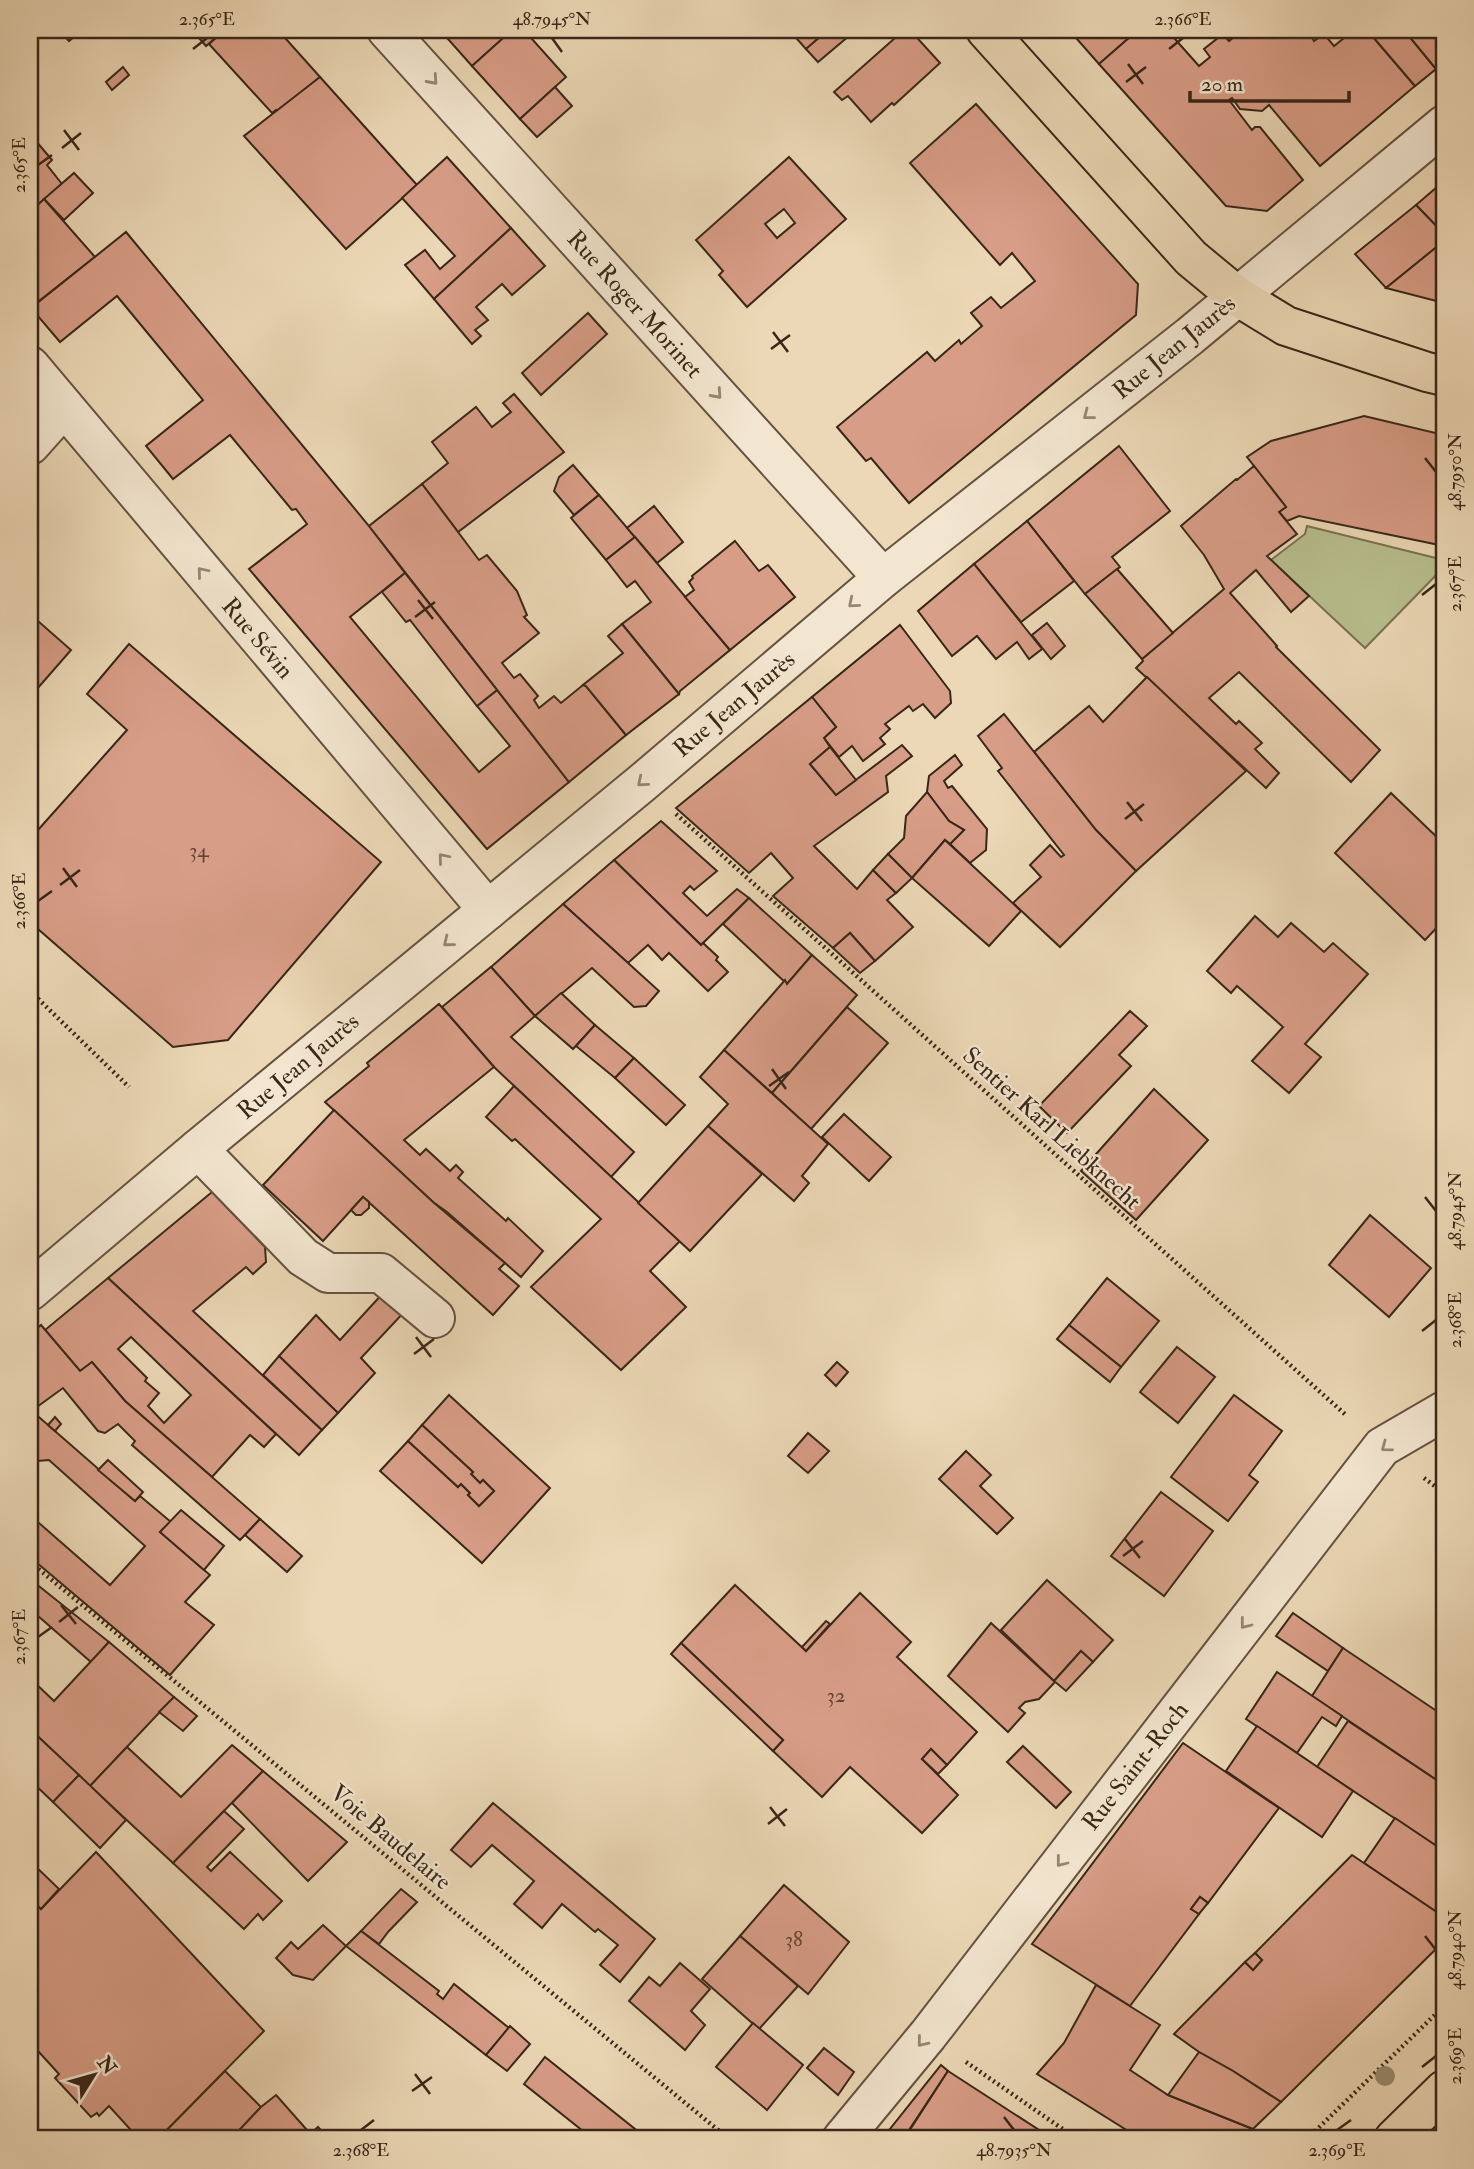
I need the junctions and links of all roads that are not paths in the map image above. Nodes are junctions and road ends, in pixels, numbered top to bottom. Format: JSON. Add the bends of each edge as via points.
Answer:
{"nodes":[{"id":1,"x":387,"y":30,"type":"edge"},
{"id":2,"x":986,"y":30,"type":"edge"},
{"id":3,"x":1444,"y":125,"type":"edge"},
{"id":4,"x":1237,"y":296,"type":"junction"},
{"id":5,"x":30,"y":366,"type":"edge"},
{"id":6,"x":1444,"y":376,"type":"edge"},
{"id":7,"x":64,"y":407,"type":"junction"},
{"id":8,"x":30,"y":446,"type":"edge"},
{"id":9,"x":883,"y":578,"type":"junction"},
{"id":10,"x":488,"y":910,"type":"junction"},
{"id":11,"x":198,"y":1149,"type":"junction"},
{"id":12,"x":30,"y":1291,"type":"edge"},
{"id":13,"x":435,"y":1318,"type":"dead end"},
{"id":14,"x":1444,"y":1412,"type":"edge"},
{"id":15,"x":1444,"y":2090,"type":"edge"},
{"id":16,"x":842,"y":2139,"type":"edge"},
{"id":17,"x":1394,"y":2139,"type":"edge"}],
"edges":[{"from":1,"to":9,"type":"street","name":"Rue Roger Morinet","one_way":true},
{"from":2,"to":4,"type":"main road","via":[[1191,258]]},
{"from":3,"to":4,"type":"street","name":"Rue Jean Jaurès"},
{"from":4,"to":6,"type":"main road","via":[[1286,326]]},
{"from":4,"to":9,"type":"street","name":"Rue Jean Jaurès","one_way":true},
{"from":5,"to":7,"type":"street","name":"Rue Sévin"},
{"from":7,"to":8,"type":"street"},
{"from":10,"to":7,"type":"street","name":"Rue Sévin","one_way":true},
{"from":9,"to":10,"type":"street","name":"Rue Jean Jaurès","one_way":true},
{"from":10,"to":11,"type":"street","name":"Rue Jean Jaurès","one_way":true},
{"from":11,"to":12,"type":"street","name":"Rue Jean Jaurès"},
{"from":11,"to":13,"type":"street","via":[[303,1256],[328,1273],[381,1273]]},
{"from":14,"to":16,"type":"street","name":"Rue Saint-Roch","one_way":true,"via":[[1382,1447],[928,2035]]},
{"from":15,"to":17,"type":"main road"}]}
